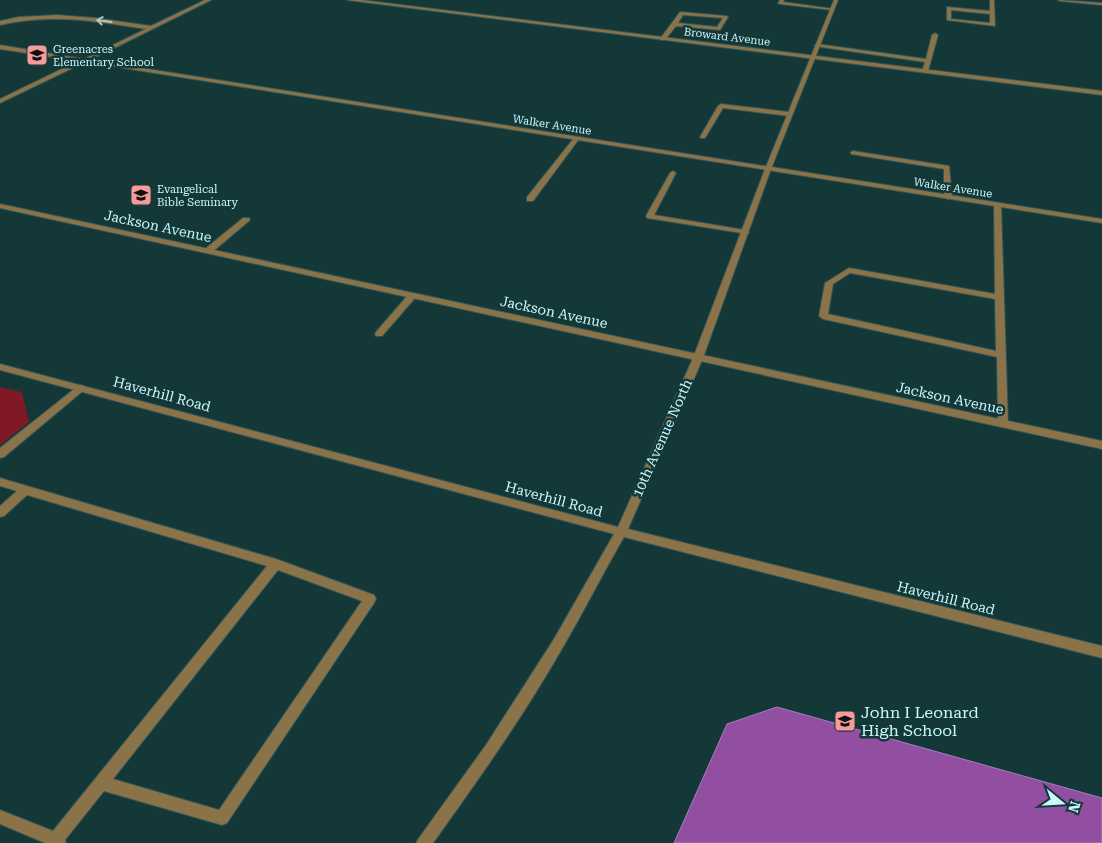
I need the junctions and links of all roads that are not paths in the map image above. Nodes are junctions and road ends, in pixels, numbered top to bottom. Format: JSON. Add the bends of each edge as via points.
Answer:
{"nodes":[{"id":1,"x":209,"y":0,"type":"edge"},
{"id":2,"x":349,"y":0,"type":"edge"},
{"id":3,"x":782,"y":0,"type":"edge"},
{"id":4,"x":836,"y":0,"type":"edge"},
{"id":5,"x":992,"y":0,"type":"edge"},
{"id":6,"x":1060,"y":0,"type":"edge"},
{"id":7,"x":1102,"y":4,"type":"edge"},
{"id":8,"x":832,"y":9,"type":"junction"},
{"id":9,"x":992,"y":13,"type":"junction"},
{"id":10,"x":0,"y":23,"type":"edge"},
{"id":11,"x":675,"y":24,"type":"junction"},
{"id":12,"x":153,"y":28,"type":"junction"},
{"id":13,"x":934,"y":35,"type":"dead end"},
{"id":14,"x":663,"y":39,"type":"junction"},
{"id":15,"x":816,"y":46,"type":"junction"},
{"id":16,"x":0,"y":48,"type":"edge"},
{"id":17,"x":812,"y":57,"type":"junction"},
{"id":18,"x":84,"y":61,"type":"junction"},
{"id":19,"x":928,"y":61,"type":"junction"},
{"id":20,"x":925,"y":71,"type":"junction"},
{"id":21,"x":1102,"y":93,"type":"edge"},
{"id":22,"x":0,"y":101,"type":"edge"},
{"id":23,"x":789,"y":114,"type":"junction"},
{"id":24,"x":703,"y":137,"type":"dead end"},
{"id":25,"x":576,"y":139,"type":"junction"},
{"id":26,"x":853,"y":153,"type":"dead end"},
{"id":27,"x":768,"y":169,"type":"junction"},
{"id":28,"x":673,"y":173,"type":"dead end"},
{"id":29,"x":948,"y":197,"type":"junction"},
{"id":30,"x":530,"y":199,"type":"dead end"},
{"id":31,"x":997,"y":205,"type":"junction"},
{"id":32,"x":0,"y":206,"type":"edge"},
{"id":33,"x":246,"y":220,"type":"dead end"},
{"id":34,"x":1102,"y":221,"type":"edge"},
{"id":35,"x":745,"y":232,"type":"junction"},
{"id":36,"x":208,"y":251,"type":"junction"},
{"id":37,"x":412,"y":296,"type":"junction"},
{"id":38,"x":1000,"y":296,"type":"junction"},
{"id":39,"x":379,"y":334,"type":"dead end"},
{"id":40,"x":1001,"y":355,"type":"junction"},
{"id":41,"x":698,"y":358,"type":"junction"},
{"id":42,"x":0,"y":366,"type":"edge"},
{"id":43,"x":81,"y":388,"type":"junction"},
{"id":44,"x":1003,"y":424,"type":"junction"},
{"id":45,"x":1102,"y":445,"type":"edge"},
{"id":46,"x":0,"y":454,"type":"edge"},
{"id":47,"x":0,"y":482,"type":"edge"},
{"id":48,"x":24,"y":490,"type":"junction"},
{"id":49,"x":0,"y":513,"type":"edge"},
{"id":50,"x":620,"y":532,"type":"junction"},
{"id":51,"x":276,"y":564,"type":"junction"},
{"id":52,"x":1102,"y":652,"type":"edge"},
{"id":53,"x":102,"y":783,"type":"junction"},
{"id":54,"x":0,"y":818,"type":"edge"},
{"id":55,"x":56,"y":842,"type":"edge"},
{"id":56,"x":424,"y":843,"type":"edge"}],
"edges":[{"from":1,"to":12,"type":"street"},
{"from":2,"to":14,"type":"street","name":"Broward Avenue"},
{"from":3,"to":8,"type":"street","via":[[780,3]]},
{"from":4,"to":8,"type":"street","name":"10th Avenue North"},
{"from":5,"to":9,"type":"street"},
{"from":6,"to":7,"type":"street"},
{"from":8,"to":15,"type":"street","name":"10th Avenue North"},
{"from":9,"to":9,"type":"street","via":[[950,8],[949,20],[993,25]]},
{"from":12,"to":10,"type":"street","one_way":true,"via":[[59,15],[20,17]]},
{"from":11,"to":11,"type":"street","via":[[718,29],[726,18],[682,13]]},
{"from":11,"to":14,"type":"street"},
{"from":12,"to":18,"type":"street"},
{"from":13,"to":19,"type":"street"},
{"from":14,"to":17,"type":"street","name":"Broward Avenue"},
{"from":15,"to":17,"type":"street","name":"10th Avenue North"},
{"from":15,"to":19,"type":"street"},
{"from":16,"to":18,"type":"street","name":"Walker Avenue"},
{"from":17,"to":20,"type":"street","name":"Broward Avenue"},
{"from":17,"to":23,"type":"street","name":"10th Avenue North"},
{"from":18,"to":22,"type":"street"},
{"from":18,"to":25,"type":"street","name":"Walker Avenue"},
{"from":19,"to":20,"type":"street"},
{"from":20,"to":21,"type":"street","name":"Broward Avenue"},
{"from":23,"to":24,"type":"street","via":[[721,106]]},
{"from":23,"to":27,"type":"street","name":"10th Avenue North"},
{"from":25,"to":27,"type":"street","name":"Walker Avenue"},
{"from":25,"to":30,"type":"street"},
{"from":26,"to":29,"type":"street","via":[[947,167]]},
{"from":27,"to":29,"type":"street","name":"Walker Avenue"},
{"from":27,"to":35,"type":"street","name":"10th Avenue North"},
{"from":28,"to":35,"type":"street","via":[[650,216]]},
{"from":29,"to":31,"type":"street","name":"Walker Avenue"},
{"from":31,"to":34,"type":"street","name":"Walker Avenue"},
{"from":31,"to":38,"type":"street"},
{"from":32,"to":36,"type":"street","name":"Jackson Avenue"},
{"from":33,"to":36,"type":"street"},
{"from":35,"to":41,"type":"street","name":"10th Avenue North"},
{"from":36,"to":37,"type":"street","name":"Jackson Avenue"},
{"from":37,"to":39,"type":"street"},
{"from":37,"to":41,"type":"street","name":"Jackson Avenue"},
{"from":38,"to":40,"type":"street"},
{"from":38,"to":40,"type":"street","via":[[850,270],[829,283],[823,316]]},
{"from":40,"to":44,"type":"street"},
{"from":41,"to":44,"type":"street","name":"Jackson Avenue"},
{"from":41,"to":50,"type":"street","name":"10th Avenue North"},
{"from":42,"to":43,"type":"street","name":"Haverhill Road"},
{"from":43,"to":46,"type":"street"},
{"from":43,"to":50,"type":"street","name":"Haverhill Road"},
{"from":44,"to":45,"type":"street","name":"Jackson Avenue"},
{"from":47,"to":48,"type":"street"},
{"from":48,"to":49,"type":"street"},
{"from":48,"to":51,"type":"street"},
{"from":50,"to":52,"type":"street","name":"Haverhill Road"},
{"from":50,"to":56,"type":"street","name":"10th Avenue North","via":[[502,734]]},
{"from":51,"to":53,"type":"street"},
{"from":51,"to":53,"type":"street","via":[[370,599],[222,818]]},
{"from":53,"to":55,"type":"street"},
{"from":54,"to":55,"type":"street"}]}
